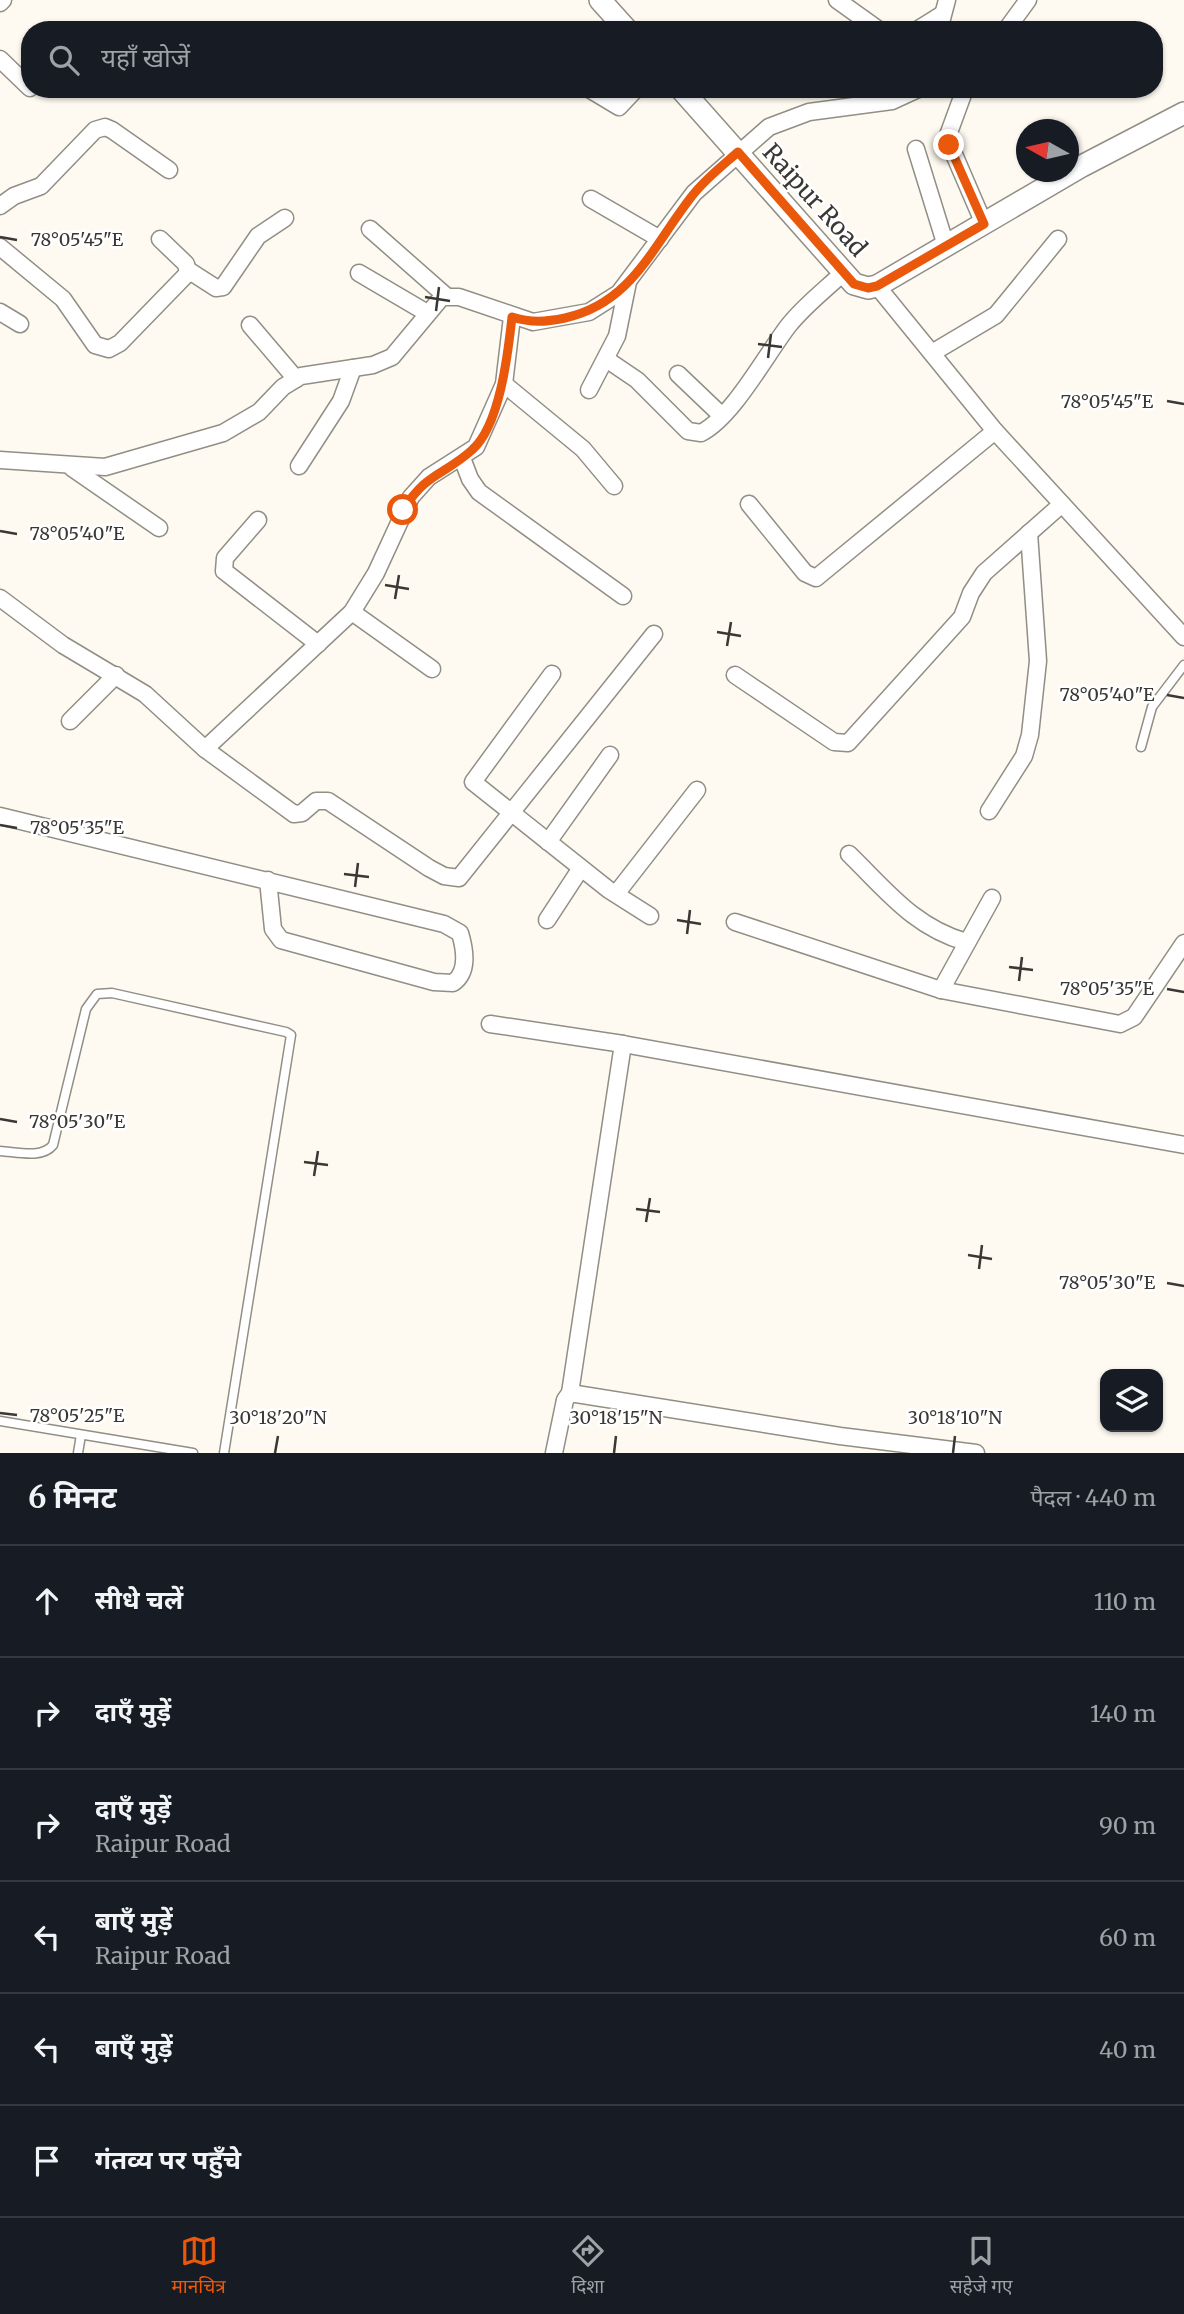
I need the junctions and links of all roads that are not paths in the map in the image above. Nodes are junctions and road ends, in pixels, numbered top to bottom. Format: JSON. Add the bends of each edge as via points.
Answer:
{"nodes":[{"id":1,"x":600,"y":0,"type":"edge"},
{"id":2,"x":837,"y":0,"type":"edge"},
{"id":3,"x":1028,"y":0,"type":"edge"},
{"id":4,"x":619,"y":21,"type":"edge"},
{"id":5,"x":866,"y":21,"type":"edge"},
{"id":6,"x":1013,"y":21,"type":"edge"},
{"id":7,"x":0,"y":59,"type":"edge"},
{"id":8,"x":21,"y":80,"type":"edge"},
{"id":9,"x":604,"y":98,"type":"edge"},
{"id":10,"x":628,"y":98,"type":"edge"},
{"id":11,"x":689,"y":98,"type":"edge"},
{"id":12,"x":900,"y":98,"type":"edge"},
{"id":13,"x":962,"y":98,"type":"edge"},
{"id":14,"x":1184,"y":113,"type":"edge"},
{"id":15,"x":916,"y":149,"type":"dead end"},
{"id":16,"x":738,"y":152,"type":"junction"},
{"id":17,"x":169,"y":170,"type":"dead end"},
{"id":18,"x":591,"y":199,"type":"dead end"},
{"id":19,"x":0,"y":206,"type":"edge"},
{"id":20,"x":285,"y":218,"type":"dead end"},
{"id":21,"x":984,"y":224,"type":"junction"},
{"id":22,"x":370,"y":229,"type":"dead end"},
{"id":23,"x":160,"y":239,"type":"dead end"},
{"id":24,"x":660,"y":239,"type":"junction"},
{"id":25,"x":1058,"y":239,"type":"dead end"},
{"id":26,"x":946,"y":246,"type":"junction"},
{"id":27,"x":0,"y":247,"type":"edge"},
{"id":28,"x":188,"y":270,"type":"junction"},
{"id":29,"x":844,"y":272,"type":"junction"},
{"id":30,"x":359,"y":273,"type":"dead end"},
{"id":31,"x":628,"y":282,"type":"junction"},
{"id":32,"x":877,"y":286,"type":"junction"},
{"id":33,"x":446,"y":296,"type":"junction"},
{"id":34,"x":0,"y":312,"type":"edge"},
{"id":35,"x":427,"y":313,"type":"junction"},
{"id":36,"x":512,"y":317,"type":"junction"},
{"id":37,"x":20,"y":324,"type":"dead end"},
{"id":38,"x":250,"y":325,"type":"dead end"},
{"id":39,"x":932,"y":354,"type":"junction"},
{"id":40,"x":606,"y":359,"type":"junction"},
{"id":41,"x":353,"y":368,"type":"junction"},
{"id":42,"x":678,"y":374,"type":"dead end"},
{"id":43,"x":296,"y":379,"type":"junction"},
{"id":44,"x":504,"y":384,"type":"junction"},
{"id":45,"x":589,"y":390,"type":"dead end"},
{"id":46,"x":721,"y":415,"type":"junction"},
{"id":47,"x":995,"y":431,"type":"junction"},
{"id":48,"x":462,"y":458,"type":"junction"},
{"id":49,"x":0,"y":460,"type":"edge"},
{"id":50,"x":69,"y":465,"type":"junction"},
{"id":51,"x":299,"y":466,"type":"dead end"},
{"id":52,"x":614,"y":486,"type":"dead end"},
{"id":53,"x":749,"y":504,"type":"dead end"},
{"id":54,"x":1062,"y":504,"type":"junction"},
{"id":55,"x":258,"y":520,"type":"dead end"},
{"id":56,"x":159,"y":528,"type":"dead end"},
{"id":57,"x":1029,"y":533,"type":"junction"},
{"id":58,"x":623,"y":596,"type":"dead end"},
{"id":59,"x":1,"y":603,"type":"edge"},
{"id":60,"x":352,"y":612,"type":"junction"},
{"id":61,"x":654,"y":634,"type":"dead end"},
{"id":62,"x":1184,"y":637,"type":"edge"},
{"id":63,"x":318,"y":644,"type":"junction"},
{"id":64,"x":1184,"y":665,"type":"edge"},
{"id":65,"x":432,"y":669,"type":"dead end"},
{"id":66,"x":552,"y":674,"type":"dead end"},
{"id":67,"x":735,"y":675,"type":"dead end"},
{"id":68,"x":117,"y":676,"type":"junction"},
{"id":69,"x":70,"y":721,"type":"dead end"},
{"id":70,"x":1141,"y":747,"type":"dead end"},
{"id":71,"x":205,"y":749,"type":"junction"},
{"id":72,"x":610,"y":755,"type":"dead end"},
{"id":73,"x":696,"y":790,"type":"dead end"},
{"id":74,"x":989,"y":811,"type":"dead end"},
{"id":75,"x":510,"y":812,"type":"junction"},
{"id":76,"x":0,"y":816,"type":"edge"},
{"id":77,"x":548,"y":842,"type":"junction"},
{"id":78,"x":849,"y":854,"type":"dead end"},
{"id":79,"x":581,"y":868,"type":"junction"},
{"id":80,"x":268,"y":880,"type":"junction"},
{"id":81,"x":616,"y":894,"type":"junction"},
{"id":82,"x":992,"y":898,"type":"dead end"},
{"id":83,"x":650,"y":916,"type":"dead end"},
{"id":84,"x":547,"y":920,"type":"dead end"},
{"id":85,"x":735,"y":922,"type":"dead end"},
{"id":86,"x":967,"y":942,"type":"junction"},
{"id":87,"x":1184,"y":943,"type":"edge"},
{"id":88,"x":941,"y":990,"type":"junction"},
{"id":89,"x":490,"y":1024,"type":"dead end"},
{"id":90,"x":623,"y":1044,"type":"junction"},
{"id":91,"x":1184,"y":1145,"type":"edge"},
{"id":92,"x":0,"y":1151,"type":"edge"},
{"id":93,"x":570,"y":1393,"type":"junction"},
{"id":94,"x":0,"y":1421,"type":"edge"},
{"id":95,"x":81,"y":1435,"type":"junction"},
{"id":96,"x":78,"y":1453,"type":"edge"},
{"id":97,"x":193,"y":1453,"type":"edge"},
{"id":98,"x":224,"y":1453,"type":"edge"},
{"id":99,"x":554,"y":1453,"type":"edge"},
{"id":100,"x":976,"y":1453,"type":"edge"}],
"edges":[{"from":1,"to":4,"type":"main road"},
{"from":2,"to":5,"type":"street"},
{"from":3,"to":6,"type":"street"},
{"from":7,"to":8,"type":"street"},
{"from":9,"to":10,"type":"street","via":[[619,107]]},
{"from":11,"to":16,"type":"main road","name":"Raipur Road"},
{"from":12,"to":16,"type":"street","via":[[789,118],[769,127]]},
{"from":13,"to":21,"type":"street","via":[[947,138]]},
{"from":14,"to":21,"type":"main road","name":"Raipur Road"},
{"from":15,"to":26,"type":"street"},
{"from":16,"to":24,"type":"street","via":[[694,193]]},
{"from":16,"to":29,"type":"main road","name":"Raipur Road"},
{"from":17,"to":19,"type":"street","via":[[112,130],[98,128],[41,186]]},
{"from":18,"to":24,"type":"street"},
{"from":20,"to":28,"type":"street","via":[[258,236],[223,287],[215,288]]},
{"from":21,"to":26,"type":"main road","name":"Raipur Road"},
{"from":22,"to":33,"type":"street"},
{"from":23,"to":28,"type":"street"},
{"from":24,"to":31,"type":"street"},
{"from":25,"to":39,"type":"street","via":[[996,315]]},
{"from":26,"to":32,"type":"main road","name":"Raipur Road"},
{"from":27,"to":28,"type":"street","via":[[55,291],[95,345],[105,349],[120,343]]},
{"from":29,"to":32,"type":"main road","name":"Raipur Road","via":[[862,287]]},
{"from":29,"to":46,"type":"street","via":[[790,324]]},
{"from":30,"to":35,"type":"street"},
{"from":31,"to":36,"type":"street","via":[[589,312],[540,322]]},
{"from":31,"to":40,"type":"street","via":[[617,336]]},
{"from":32,"to":39,"type":"street"},
{"from":33,"to":35,"type":"street"},
{"from":33,"to":36,"type":"street"},
{"from":34,"to":37,"type":"street"},
{"from":35,"to":41,"type":"street","via":[[392,357]]},
{"from":36,"to":44,"type":"street"},
{"from":38,"to":43,"type":"street"},
{"from":39,"to":47,"type":"street"},
{"from":40,"to":45,"type":"street"},
{"from":40,"to":46,"type":"street","via":[[637,380],[688,431],[701,433]]},
{"from":41,"to":43,"type":"street"},
{"from":41,"to":51,"type":"street","via":[[341,401]]},
{"from":42,"to":46,"type":"street"},
{"from":43,"to":50,"type":"street","via":[[259,412],[223,433],[105,467]]},
{"from":44,"to":48,"type":"street","via":[[480,441]]},
{"from":44,"to":52,"type":"street","via":[[583,449]]},
{"from":47,"to":53,"type":"street","via":[[816,578],[805,573]]},
{"from":47,"to":54,"type":"street"},
{"from":48,"to":58,"type":"street","via":[[479,492]]},
{"from":48,"to":60,"type":"street","via":[[429,477],[411,497],[376,573]]},
{"from":49,"to":50,"type":"street"},
{"from":50,"to":56,"type":"street"},
{"from":54,"to":57,"type":"street"},
{"from":54,"to":62,"type":"street"},
{"from":55,"to":63,"type":"street","via":[[225,558],[224,571]]},
{"from":57,"to":67,"type":"street","via":[[984,573],[962,617],[848,743],[834,742]]},
{"from":57,"to":74,"type":"street","via":[[1038,661],[1030,735],[1024,756]]},
{"from":59,"to":68,"type":"street"},
{"from":60,"to":63,"type":"street"},
{"from":60,"to":65,"type":"street"},
{"from":61,"to":75,"type":"street"},
{"from":63,"to":71,"type":"street"},
{"from":64,"to":70,"type":"lane","via":[[1152,707]]},
{"from":66,"to":75,"type":"street","via":[[473,778]]},
{"from":68,"to":69,"type":"street"},
{"from":68,"to":71,"type":"street","via":[[145,694]]},
{"from":71,"to":75,"type":"street","via":[[290,812],[298,814],[316,801],[328,801],[429,868],[454,878],[464,875]]},
{"from":72,"to":77,"type":"street"},
{"from":73,"to":81,"type":"street"},
{"from":75,"to":77,"type":"street"},
{"from":76,"to":80,"type":"street"},
{"from":77,"to":79,"type":"street"},
{"from":78,"to":86,"type":"street","via":[[921,923]]},
{"from":79,"to":81,"type":"street"},
{"from":79,"to":84,"type":"street"},
{"from":80,"to":80,"type":"street","via":[[453,927],[464,946],[463,972],[453,983],[434,982],[281,940],[272,929]]},
{"from":81,"to":83,"type":"street"},
{"from":82,"to":86,"type":"street"},
{"from":85,"to":88,"type":"street"},
{"from":86,"to":88,"type":"street"},
{"from":87,"to":88,"type":"street","via":[[1134,1017],[1125,1023]]},
{"from":89,"to":90,"type":"street"},
{"from":90,"to":91,"type":"street"},
{"from":90,"to":93,"type":"street"},
{"from":92,"to":98,"type":"lane","via":[[37,1153],[53,1145],[86,1009],[97,994],[112,993],[290,1035]]},
{"from":93,"to":99,"type":"street"},
{"from":93,"to":100,"type":"street"},
{"from":94,"to":95,"type":"lane"},
{"from":95,"to":96,"type":"lane"},
{"from":95,"to":97,"type":"lane"}]}
